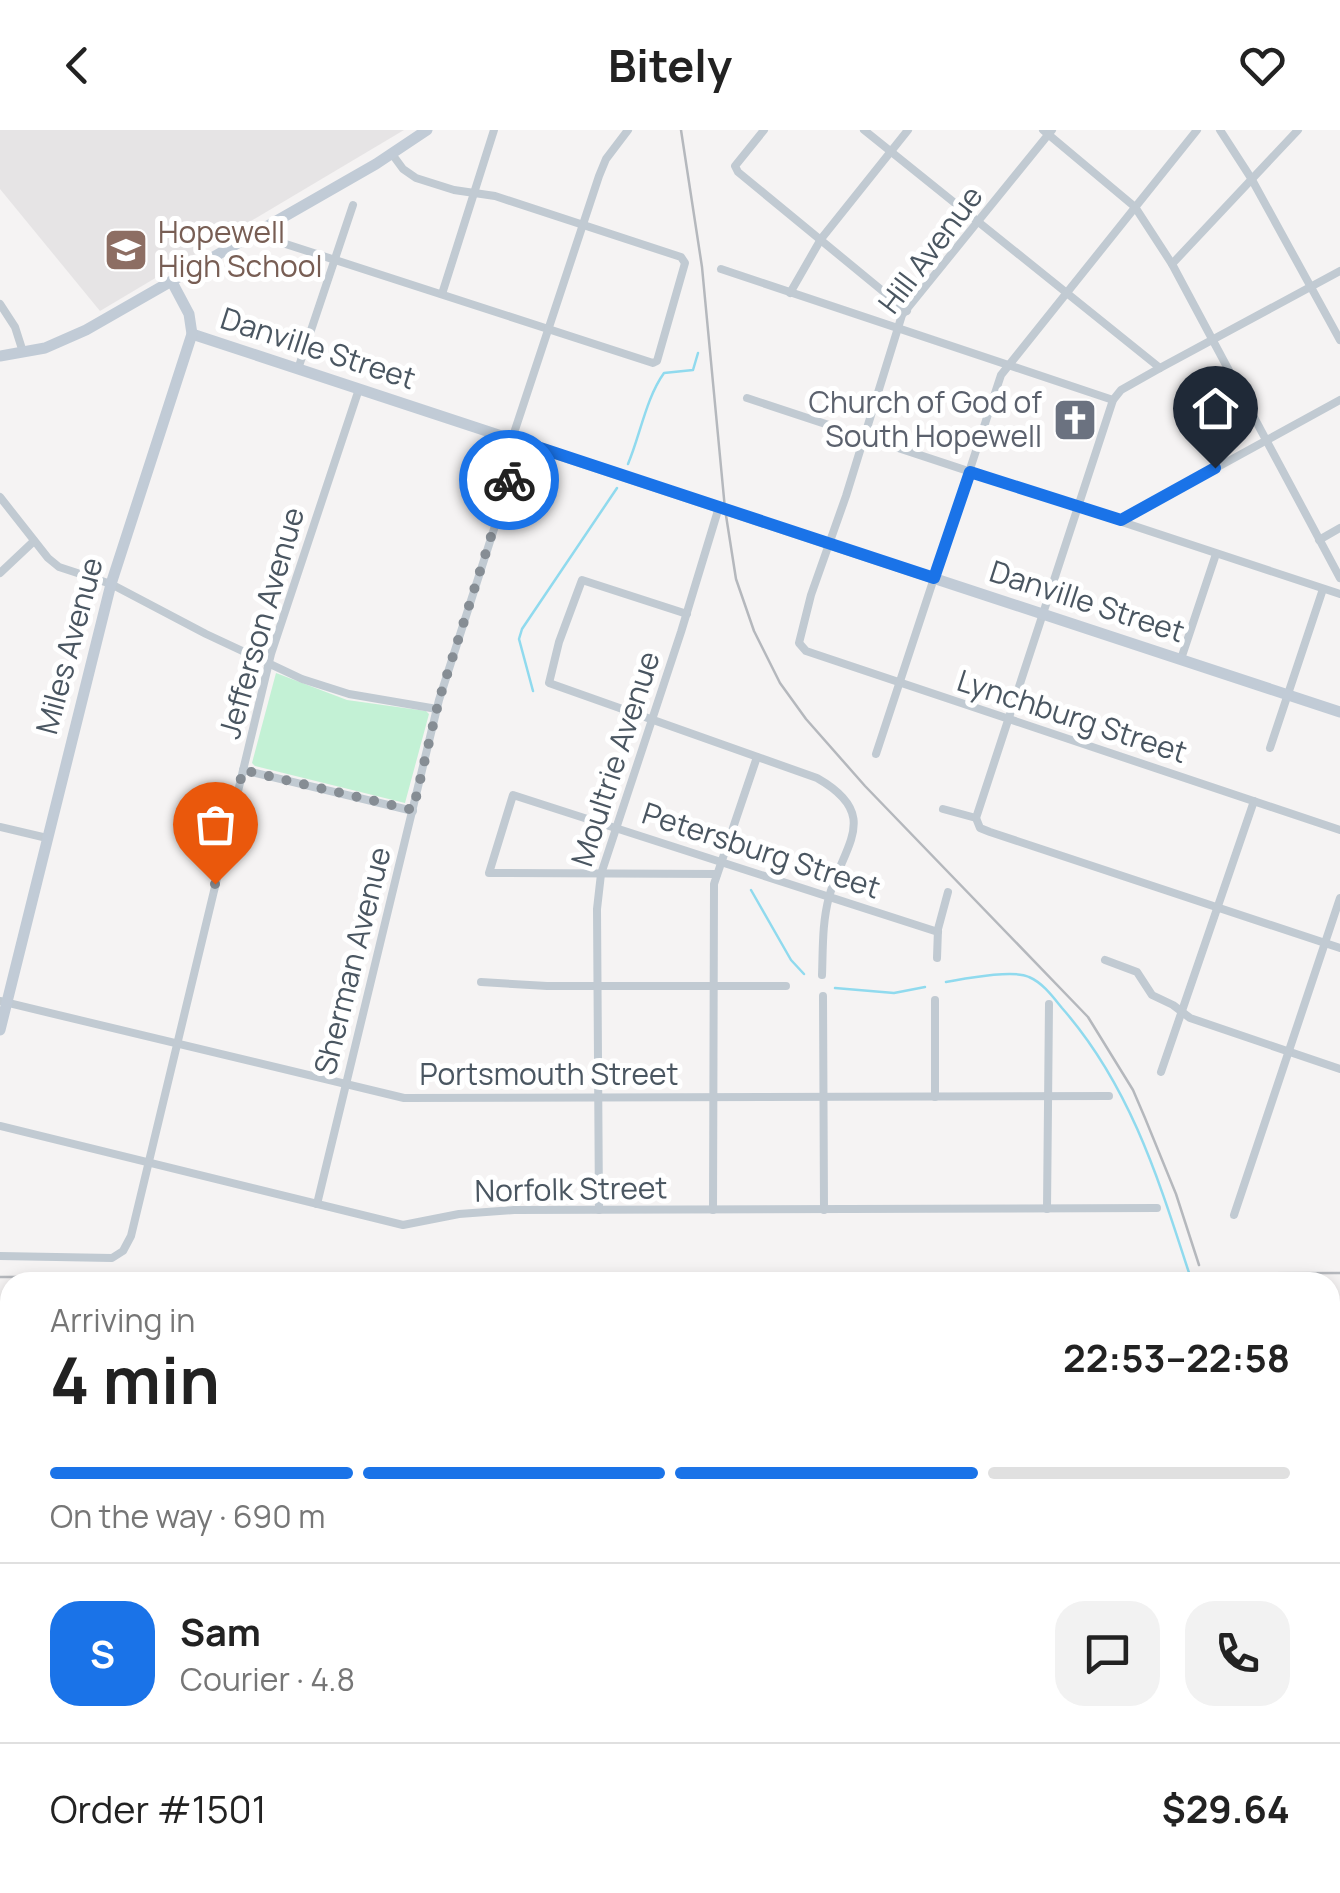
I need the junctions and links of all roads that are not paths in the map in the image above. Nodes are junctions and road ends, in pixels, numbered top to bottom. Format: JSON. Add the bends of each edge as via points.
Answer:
{"nodes":[{"id":1,"x":427,"y":130,"type":"edge"},
{"id":2,"x":494,"y":130,"type":"edge"},
{"id":3,"x":628,"y":130,"type":"edge"},
{"id":4,"x":764,"y":130,"type":"edge"},
{"id":5,"x":864,"y":130,"type":"edge"},
{"id":6,"x":908,"y":130,"type":"edge"},
{"id":7,"x":1197,"y":130,"type":"edge"},
{"id":8,"x":1220,"y":130,"type":"edge"},
{"id":9,"x":1298,"y":130,"type":"edge"},
{"id":10,"x":1048,"y":132,"type":"edge"},
{"id":11,"x":891,"y":152,"type":"junction"},
{"id":12,"x":392,"y":154,"type":"junction"},
{"id":13,"x":1251,"y":178,"type":"junction"},
{"id":14,"x":474,"y":193,"type":"junction"},
{"id":15,"x":353,"y":205,"type":"dead end"},
{"id":16,"x":1135,"y":207,"type":"junction"},
{"id":17,"x":978,"y":222,"type":"junction"},
{"id":18,"x":583,"y":226,"type":"junction"},
{"id":19,"x":255,"y":234,"type":"junction"},
{"id":20,"x":821,"y":239,"type":"junction"},
{"id":21,"x":336,"y":260,"type":"junction"},
{"id":22,"x":1172,"y":264,"type":"junction"},
{"id":23,"x":721,"y":269,"type":"dead end"},
{"id":24,"x":1340,"y":271,"type":"edge"},
{"id":25,"x":172,"y":282,"type":"junction"},
{"id":26,"x":1311,"y":287,"type":"junction"},
{"id":27,"x":790,"y":293,"type":"junction"},
{"id":28,"x":1066,"y":293,"type":"junction"},
{"id":29,"x":442,"y":294,"type":"junction"},
{"id":30,"x":0,"y":304,"type":"edge"},
{"id":31,"x":907,"y":311,"type":"junction"},
{"id":32,"x":897,"y":329,"type":"junction"},
{"id":33,"x":549,"y":330,"type":"junction"},
{"id":34,"x":192,"y":334,"type":"junction"},
{"id":35,"x":1340,"y":340,"type":"edge"},
{"id":36,"x":1212,"y":341,"type":"junction"},
{"id":37,"x":24,"y":352,"type":"junction"},
{"id":38,"x":0,"y":356,"type":"edge"},
{"id":39,"x":1008,"y":365,"type":"junction"},
{"id":40,"x":1160,"y":368,"type":"junction"},
{"id":41,"x":298,"y":369,"type":"junction"},
{"id":42,"x":359,"y":389,"type":"junction"},
{"id":43,"x":747,"y":398,"type":"dead end"},
{"id":44,"x":1113,"y":400,"type":"junction"},
{"id":45,"x":1340,"y":400,"type":"edge"},
{"id":46,"x":863,"y":436,"type":"junction"},
{"id":47,"x":517,"y":441,"type":"junction"},
{"id":48,"x":1265,"y":441,"type":"junction"},
{"id":49,"x":970,"y":472,"type":"junction"},
{"id":50,"x":0,"y":497,"type":"edge"},
{"id":51,"x":718,"y":507,"type":"junction"},
{"id":52,"x":1076,"y":507,"type":"junction"},
{"id":53,"x":1121,"y":520,"type":"junction"},
{"id":54,"x":1340,"y":528,"type":"edge"},
{"id":55,"x":34,"y":540,"type":"junction"},
{"id":56,"x":1319,"y":540,"type":"junction"},
{"id":57,"x":828,"y":543,"type":"junction"},
{"id":58,"x":1216,"y":554,"type":"junction"},
{"id":59,"x":0,"y":573,"type":"edge"},
{"id":60,"x":934,"y":578,"type":"junction"},
{"id":61,"x":1340,"y":578,"type":"edge"},
{"id":62,"x":111,"y":584,"type":"junction"},
{"id":63,"x":1323,"y":589,"type":"junction"},
{"id":64,"x":1340,"y":594,"type":"edge"},
{"id":65,"x":687,"y":614,"type":"junction"},
{"id":66,"x":1042,"y":614,"type":"junction"},
{"id":67,"x":798,"y":638,"type":"joint"},
{"id":68,"x":1181,"y":659,"type":"junction"},
{"id":69,"x":269,"y":665,"type":"junction"},
{"id":70,"x":900,"y":684,"type":"junction"},
{"id":71,"x":1288,"y":694,"type":"junction"},
{"id":72,"x":437,"y":709,"type":"junction"},
{"id":73,"x":1340,"y":712,"type":"edge"},
{"id":74,"x":1008,"y":720,"type":"junction"},
{"id":75,"x":651,"y":721,"type":"junction"},
{"id":76,"x":1270,"y":748,"type":"dead end"},
{"id":77,"x":876,"y":754,"type":"dead end"},
{"id":78,"x":756,"y":757,"type":"junction"},
{"id":79,"x":243,"y":770,"type":"junction"},
{"id":80,"x":1254,"y":801,"type":"junction"},
{"id":81,"x":944,"y":809,"type":"dead end"},
{"id":82,"x":413,"y":810,"type":"junction"},
{"id":83,"x":976,"y":818,"type":"junction"},
{"id":84,"x":0,"y":827,"type":"edge"},
{"id":85,"x":616,"y":828,"type":"junction"},
{"id":86,"x":1340,"y":830,"type":"edge"},
{"id":87,"x":47,"y":838,"type":"junction"},
{"id":88,"x":722,"y":862,"type":"junction"},
{"id":89,"x":601,"y":874,"type":"junction"},
{"id":90,"x":717,"y":874,"type":"junction"},
{"id":91,"x":948,"y":892,"type":"dead end"},
{"id":92,"x":829,"y":897,"type":"junction"},
{"id":93,"x":1340,"y":898,"type":"edge"},
{"id":94,"x":1218,"y":907,"type":"junction"},
{"id":95,"x":938,"y":932,"type":"junction"},
{"id":96,"x":1325,"y":943,"type":"junction"},
{"id":97,"x":1340,"y":948,"type":"edge"},
{"id":98,"x":937,"y":958,"type":"dead end"},
{"id":99,"x":1106,"y":960,"type":"dead end"},
{"id":100,"x":822,"y":975,"type":"dead end"},
{"id":101,"x":482,"y":982,"type":"dead end"},
{"id":102,"x":712,"y":985,"type":"junction"},
{"id":103,"x":598,"y":986,"type":"junction"},
{"id":104,"x":786,"y":986,"type":"dead end"},
{"id":105,"x":822,"y":996,"type":"dead end"},
{"id":106,"x":935,"y":1000,"type":"dead end"},
{"id":107,"x":3,"y":1002,"type":"edge"},
{"id":108,"x":1048,"y":1004,"type":"dead end"},
{"id":109,"x":1182,"y":1013,"type":"junction"},
{"id":110,"x":0,"y":1030,"type":"edge"},
{"id":111,"x":177,"y":1045,"type":"junction"},
{"id":112,"x":1289,"y":1052,"type":"junction"},
{"id":113,"x":1340,"y":1069,"type":"edge"},
{"id":114,"x":1161,"y":1072,"type":"dead end"},
{"id":115,"x":346,"y":1085,"type":"junction"},
{"id":116,"x":1048,"y":1096,"type":"junction"},
{"id":117,"x":1109,"y":1096,"type":"dead end"},
{"id":118,"x":824,"y":1097,"type":"junction"},
{"id":119,"x":935,"y":1097,"type":"junction"},
{"id":120,"x":598,"y":1098,"type":"junction"},
{"id":121,"x":712,"y":1098,"type":"junction"},
{"id":122,"x":0,"y":1126,"type":"edge"},
{"id":123,"x":148,"y":1162,"type":"junction"},
{"id":124,"x":317,"y":1204,"type":"junction"},
{"id":125,"x":1157,"y":1208,"type":"dead end"},
{"id":126,"x":598,"y":1210,"type":"junction"},
{"id":127,"x":713,"y":1210,"type":"junction"},
{"id":128,"x":824,"y":1210,"type":"junction"},
{"id":129,"x":1047,"y":1210,"type":"junction"},
{"id":130,"x":1234,"y":1215,"type":"dead end"},
{"id":131,"x":0,"y":1256,"type":"edge"}],
"edges":[{"from":1,"to":12,"type":"street"},
{"from":2,"to":14,"type":"street"},
{"from":3,"to":18,"type":"street","name":"Sherman Avenue","via":[[606,159]]},
{"from":4,"to":20,"type":"street","via":[[735,166]]},
{"from":5,"to":11,"type":"street"},
{"from":6,"to":11,"type":"street"},
{"from":7,"to":16,"type":"street"},
{"from":8,"to":13,"type":"street"},
{"from":9,"to":13,"type":"street"},
{"from":10,"to":16,"type":"street"},
{"from":10,"to":17,"type":"street","name":"Hill Avenue"},
{"from":11,"to":17,"type":"street"},
{"from":11,"to":20,"type":"street"},
{"from":12,"to":14,"type":"street","via":[[416,178]]},
{"from":12,"to":19,"type":"street"},
{"from":13,"to":22,"type":"street"},
{"from":13,"to":26,"type":"street"},
{"from":14,"to":18,"type":"street"},
{"from":14,"to":29,"type":"street"},
{"from":15,"to":21,"type":"street"},
{"from":16,"to":22,"type":"street"},
{"from":16,"to":28,"type":"street"},
{"from":17,"to":28,"type":"street"},
{"from":17,"to":31,"type":"street","name":"Hill Avenue"},
{"from":18,"to":33,"type":"street","name":"Sherman Avenue"},
{"from":18,"to":33,"type":"street","via":[[684,260],[673,314],[654,363]]},
{"from":19,"to":21,"type":"street"},
{"from":19,"to":25,"type":"street"},
{"from":20,"to":27,"type":"street"},
{"from":20,"to":31,"type":"street"},
{"from":21,"to":29,"type":"street"},
{"from":21,"to":41,"type":"street"},
{"from":22,"to":36,"type":"street"},
{"from":23,"to":27,"type":"street"},
{"from":24,"to":26,"type":"street"},
{"from":25,"to":34,"type":"street"},
{"from":25,"to":37,"type":"street","via":[[76,335]]},
{"from":26,"to":35,"type":"street"},
{"from":26,"to":36,"type":"street"},
{"from":27,"to":32,"type":"street"},
{"from":28,"to":39,"type":"street"},
{"from":28,"to":40,"type":"street"},
{"from":29,"to":33,"type":"street"},
{"from":30,"to":37,"type":"street"},
{"from":31,"to":32,"type":"street","name":"Hill Avenue"},
{"from":32,"to":39,"type":"street"},
{"from":32,"to":46,"type":"street","name":"Hill Avenue"},
{"from":33,"to":47,"type":"street","name":"Sherman Avenue"},
{"from":34,"to":41,"type":"street","name":"Danville Street"},
{"from":34,"to":62,"type":"street","name":"Miles Avenue"},
{"from":36,"to":40,"type":"street"},
{"from":36,"to":48,"type":"street"},
{"from":37,"to":38,"type":"street"},
{"from":39,"to":44,"type":"street"},
{"from":39,"to":49,"type":"street"},
{"from":40,"to":44,"type":"street"},
{"from":41,"to":42,"type":"street","name":"Danville Street"},
{"from":42,"to":47,"type":"street","name":"Danville Street"},
{"from":42,"to":69,"type":"street","name":"Jefferson Avenue"},
{"from":43,"to":46,"type":"street"},
{"from":44,"to":52,"type":"street"},
{"from":45,"to":48,"type":"street"},
{"from":46,"to":49,"type":"street"},
{"from":46,"to":57,"type":"street","name":"Hill Avenue"},
{"from":47,"to":51,"type":"street","name":"Danville Street"},
{"from":47,"to":72,"type":"street","name":"Sherman Avenue"},
{"from":48,"to":53,"type":"street"},
{"from":48,"to":56,"type":"street"},
{"from":49,"to":52,"type":"street"},
{"from":49,"to":60,"type":"street"},
{"from":50,"to":55,"type":"street"},
{"from":51,"to":57,"type":"street","name":"Danville Street"},
{"from":51,"to":65,"type":"street","name":"Moultrie Avenue"},
{"from":52,"to":53,"type":"street"},
{"from":52,"to":66,"type":"street"},
{"from":53,"to":58,"type":"street"},
{"from":54,"to":56,"type":"street"},
{"from":55,"to":59,"type":"street"},
{"from":55,"to":62,"type":"street","via":[[60,566]]},
{"from":56,"to":61,"type":"street"},
{"from":57,"to":60,"type":"street","name":"Danville Street"},
{"from":57,"to":67,"type":"street","name":"Hill Avenue"},
{"from":58,"to":63,"type":"street"},
{"from":58,"to":68,"type":"street"},
{"from":60,"to":66,"type":"street","name":"Danville Street"},
{"from":60,"to":70,"type":"street"},
{"from":62,"to":69,"type":"street"},
{"from":62,"to":87,"type":"street","name":"Miles Avenue"},
{"from":63,"to":64,"type":"street"},
{"from":63,"to":71,"type":"street"},
{"from":65,"to":75,"type":"street","name":"Moultrie Avenue"},
{"from":65,"to":75,"type":"street","via":[[582,580],[559,642],[549,683]]},
{"from":66,"to":68,"type":"street","name":"Danville Street"},
{"from":66,"to":74,"type":"street"},
{"from":67,"to":70,"type":"street","name":"Lynchburg Street","via":[[806,651]]},
{"from":68,"to":71,"type":"street","name":"Danville Street"},
{"from":69,"to":72,"type":"street","via":[[340,692]]},
{"from":69,"to":79,"type":"street","name":"Jefferson Avenue"},
{"from":70,"to":74,"type":"street","name":"Lynchburg Street"},
{"from":70,"to":77,"type":"street"},
{"from":71,"to":73,"type":"street","name":"Danville Street"},
{"from":71,"to":76,"type":"street"},
{"from":72,"to":82,"type":"street","name":"Sherman Avenue"},
{"from":74,"to":80,"type":"street","name":"Lynchburg Street"},
{"from":74,"to":83,"type":"street"},
{"from":75,"to":78,"type":"street"},
{"from":75,"to":85,"type":"street","name":"Moultrie Avenue"},
{"from":78,"to":88,"type":"street"},
{"from":78,"to":92,"type":"street","via":[[817,778],[853,810],[854,829]]},
{"from":79,"to":82,"type":"street"},
{"from":79,"to":111,"type":"street","name":"Jefferson Avenue"},
{"from":80,"to":86,"type":"street","name":"Lynchburg Street"},
{"from":80,"to":94,"type":"street"},
{"from":81,"to":83,"type":"street"},
{"from":82,"to":115,"type":"street","name":"Sherman Avenue"},
{"from":83,"to":94,"type":"street","via":[[990,832]]},
{"from":84,"to":87,"type":"street"},
{"from":85,"to":88,"type":"street","name":"Petersburg Street"},
{"from":85,"to":89,"type":"street","name":"Moultrie Avenue"},
{"from":85,"to":89,"type":"street","name":"Petersburg Street","via":[[513,795],[489,872]]},
{"from":87,"to":107,"type":"street","name":"Miles Avenue"},
{"from":88,"to":90,"type":"street"},
{"from":88,"to":92,"type":"street","name":"Petersburg Street"},
{"from":89,"to":90,"type":"street"},
{"from":89,"to":103,"type":"street","name":"Moultrie Avenue"},
{"from":90,"to":102,"type":"street"},
{"from":91,"to":95,"type":"street"},
{"from":92,"to":95,"type":"street","name":"Petersburg Street"},
{"from":92,"to":100,"type":"street"},
{"from":93,"to":96,"type":"street"},
{"from":94,"to":96,"type":"street"},
{"from":94,"to":109,"type":"street"},
{"from":95,"to":98,"type":"street"},
{"from":96,"to":97,"type":"street"},
{"from":96,"to":112,"type":"street"},
{"from":99,"to":109,"type":"street","via":[[1137,972],[1152,995]]},
{"from":101,"to":103,"type":"street"},
{"from":102,"to":103,"type":"street"},
{"from":102,"to":104,"type":"street"},
{"from":102,"to":121,"type":"street"},
{"from":103,"to":120,"type":"street","name":"Moultrie Avenue"},
{"from":105,"to":118,"type":"street"},
{"from":106,"to":119,"type":"street"},
{"from":107,"to":110,"type":"street","name":"Miles Avenue"},
{"from":107,"to":111,"type":"street","name":"Portsmouth Street"},
{"from":108,"to":116,"type":"street"},
{"from":109,"to":112,"type":"street"},
{"from":109,"to":114,"type":"street"},
{"from":111,"to":115,"type":"street","name":"Portsmouth Street"},
{"from":111,"to":123,"type":"street","name":"Jefferson Avenue"},
{"from":112,"to":113,"type":"street"},
{"from":112,"to":130,"type":"street"},
{"from":115,"to":120,"type":"street","name":"Portsmouth Street","via":[[412,1099]]},
{"from":115,"to":124,"type":"street","name":"Sherman Avenue"},
{"from":116,"to":117,"type":"street","name":"Portsmouth Street"},
{"from":116,"to":119,"type":"street","name":"Portsmouth Street"},
{"from":116,"to":129,"type":"street"},
{"from":118,"to":119,"type":"street","name":"Portsmouth Street"},
{"from":118,"to":121,"type":"street","name":"Portsmouth Street"},
{"from":118,"to":128,"type":"street"},
{"from":120,"to":121,"type":"street","name":"Portsmouth Street"},
{"from":120,"to":126,"type":"street","name":"Moultrie Avenue"},
{"from":121,"to":127,"type":"street"},
{"from":122,"to":123,"type":"street","name":"Norfolk Street"},
{"from":123,"to":124,"type":"street","name":"Norfolk Street"},
{"from":123,"to":131,"type":"street","name":"Jefferson Avenue","via":[[134,1222],[123,1251],[112,1258]]},
{"from":124,"to":126,"type":"street","name":"Norfolk Street","via":[[403,1226],[480,1212]]},
{"from":125,"to":129,"type":"street","name":"Norfolk Street"},
{"from":126,"to":127,"type":"street","name":"Norfolk Street"},
{"from":127,"to":128,"type":"street","name":"Norfolk Street"},
{"from":128,"to":129,"type":"street","name":"Norfolk Street"}]}
